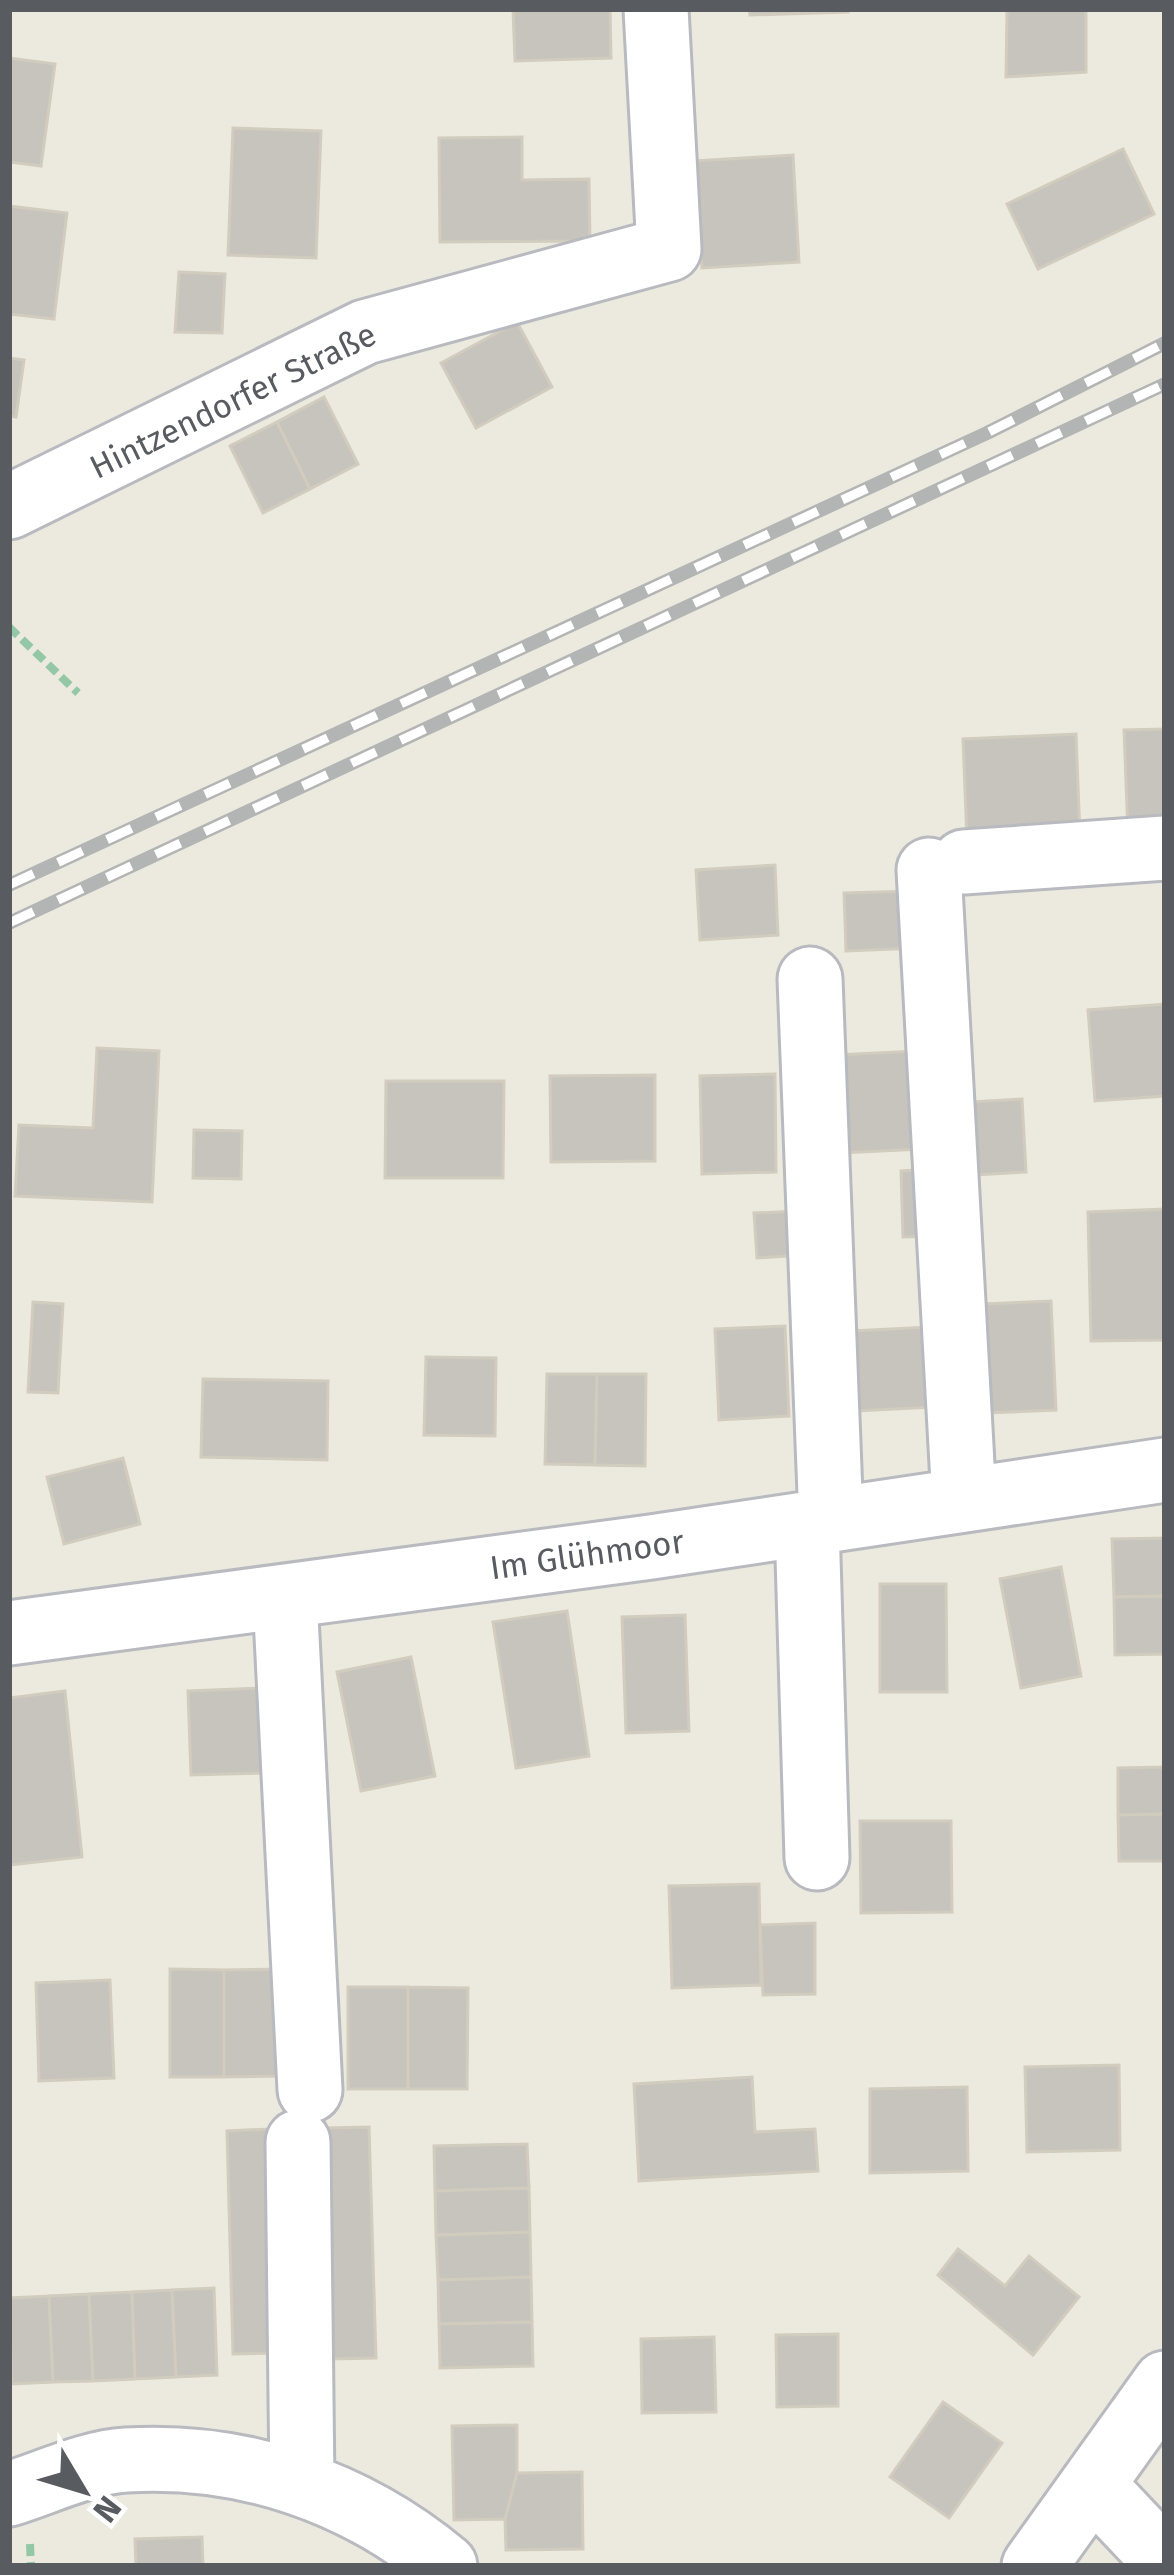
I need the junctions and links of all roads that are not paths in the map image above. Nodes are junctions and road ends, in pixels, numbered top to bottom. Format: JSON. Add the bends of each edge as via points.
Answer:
{"nodes":[{"id":1,"x":656,"y":9,"type":"edge"},
{"id":2,"x":9,"y":507,"type":"edge"},
{"id":3,"x":1165,"y":848,"type":"edge"},
{"id":4,"x":810,"y":979,"type":"dead end"},
{"id":5,"x":1165,"y":1469,"type":"edge"},
{"id":6,"x":964,"y":1500,"type":"junction"},
{"id":7,"x":819,"y":1522,"type":"junction"},
{"id":8,"x":285,"y":1597,"type":"junction"},
{"id":9,"x":9,"y":1634,"type":"edge"},
{"id":10,"x":817,"y":1858,"type":"dead end"},
{"id":11,"x":1165,"y":2383,"type":"edge"},
{"id":12,"x":302,"y":2483,"type":"junction"},
{"id":13,"x":1094,"y":2486,"type":"junction"},
{"id":14,"x":9,"y":2494,"type":"edge"},
{"id":15,"x":1165,"y":2561,"type":"edge"},
{"id":16,"x":445,"y":2566,"type":"edge"},
{"id":17,"x":1034,"y":2566,"type":"edge"}],
"edges":[{"from":1,"to":2,"type":"street","name":"Hintzendorfer Straße","via":[[669,249],[365,332]]},
{"from":3,"to":6,"type":"street","via":[[947,866]]},
{"from":4,"to":7,"type":"street"},
{"from":5,"to":6,"type":"street","name":"Im Glühmoor"},
{"from":6,"to":7,"type":"street","name":"Im Glühmoor"},
{"from":7,"to":8,"type":"street","name":"Im Glühmoor"},
{"from":7,"to":10,"type":"street"},
{"from":8,"to":9,"type":"street","name":"Im Glühmoor"},
{"from":8,"to":12,"type":"street","via":[[304,2116]]},
{"from":11,"to":13,"type":"street"},
{"from":12,"to":14,"type":"street","via":[[227,2463],[121,2460]]},
{"from":12,"to":16,"type":"street","via":[[409,2536]]},
{"from":13,"to":15,"type":"street"},
{"from":13,"to":17,"type":"street"}]}
